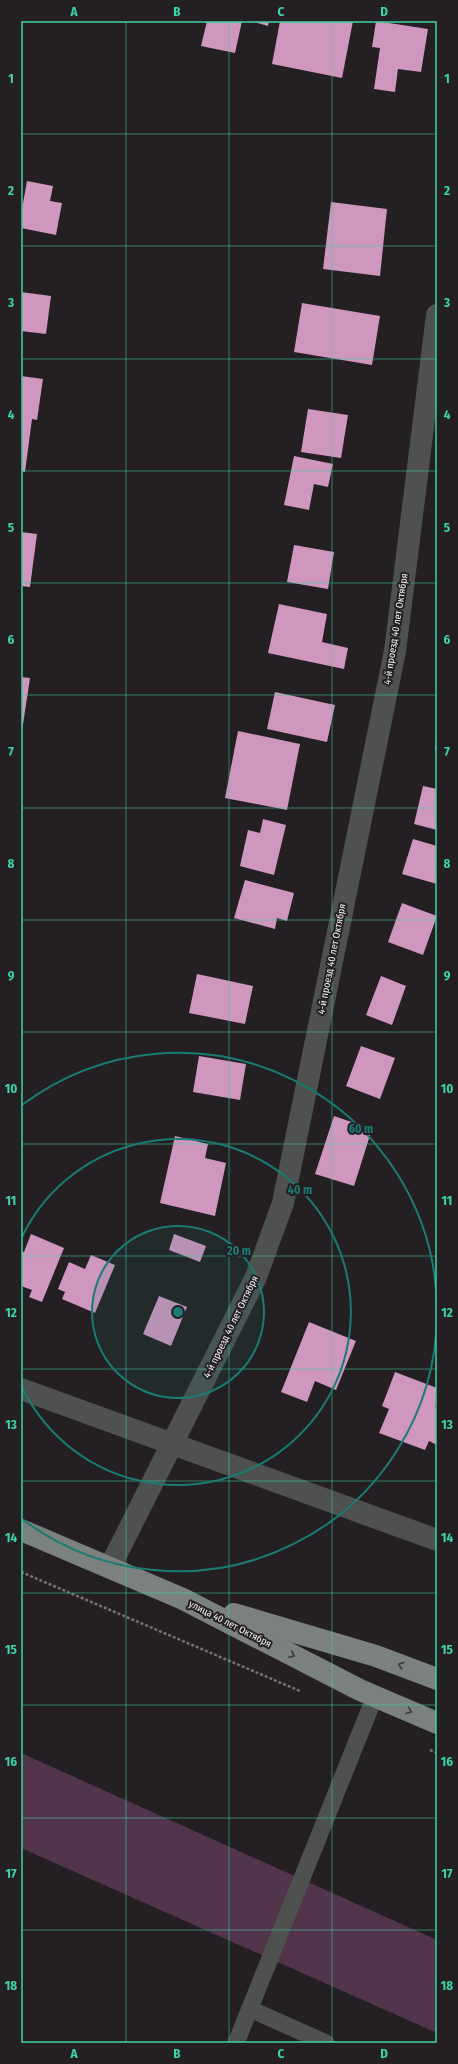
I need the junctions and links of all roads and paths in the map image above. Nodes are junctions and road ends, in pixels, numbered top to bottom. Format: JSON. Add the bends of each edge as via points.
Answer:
{"nodes":[{"id":1,"x":437,"y":315,"type":"edge"},
{"id":2,"x":21,"y":1389,"type":"edge"},
{"id":3,"x":173,"y":1444,"type":"junction"},
{"id":4,"x":21,"y":1530,"type":"edge"},
{"id":5,"x":437,"y":1540,"type":"edge"},
{"id":6,"x":110,"y":1567,"type":"junction"},
{"id":7,"x":21,"y":1572,"type":"edge"},
{"id":8,"x":182,"y":1599,"type":"junction"},
{"id":9,"x":437,"y":1679,"type":"edge"},
{"id":10,"x":307,"y":1694,"type":"dead end"},
{"id":11,"x":375,"y":1696,"type":"junction"},
{"id":12,"x":437,"y":1723,"type":"edge"},
{"id":13,"x":424,"y":1747,"type":"dead end"},
{"id":14,"x":437,"y":1753,"type":"edge"},
{"id":15,"x":250,"y":2009,"type":"junction"},
{"id":16,"x":236,"y":2043,"type":"edge"},
{"id":17,"x":326,"y":2043,"type":"edge"}],
"edges":[{"from":1,"to":3,"type":"street","name":"4-й проезд 40 лет Октября","via":[[395,651],[283,1203],[256,1277]]},
{"from":2,"to":3,"type":"street"},
{"from":3,"to":5,"type":"street"},
{"from":3,"to":6,"type":"street","name":"4-й проезд 40 лет Октября"},
{"from":4,"to":6,"type":"main road","name":"улица 40 лет Октября"},
{"from":6,"to":8,"type":"main road","name":"улица 40 лет Октября"},
{"from":7,"to":10,"type":"path"},
{"from":9,"to":8,"type":"main road","one_way":true,"via":[[376,1656]]},
{"from":8,"to":11,"type":"main road","name":"улица 40 лет Октября","one_way":true},
{"from":11,"to":12,"type":"main road","name":"улица 40 лет Октября","one_way":true},
{"from":11,"to":15,"type":"lane"},
{"from":13,"to":14,"type":"path"},
{"from":15,"to":16,"type":"lane"},
{"from":15,"to":17,"type":"lane"}]}
